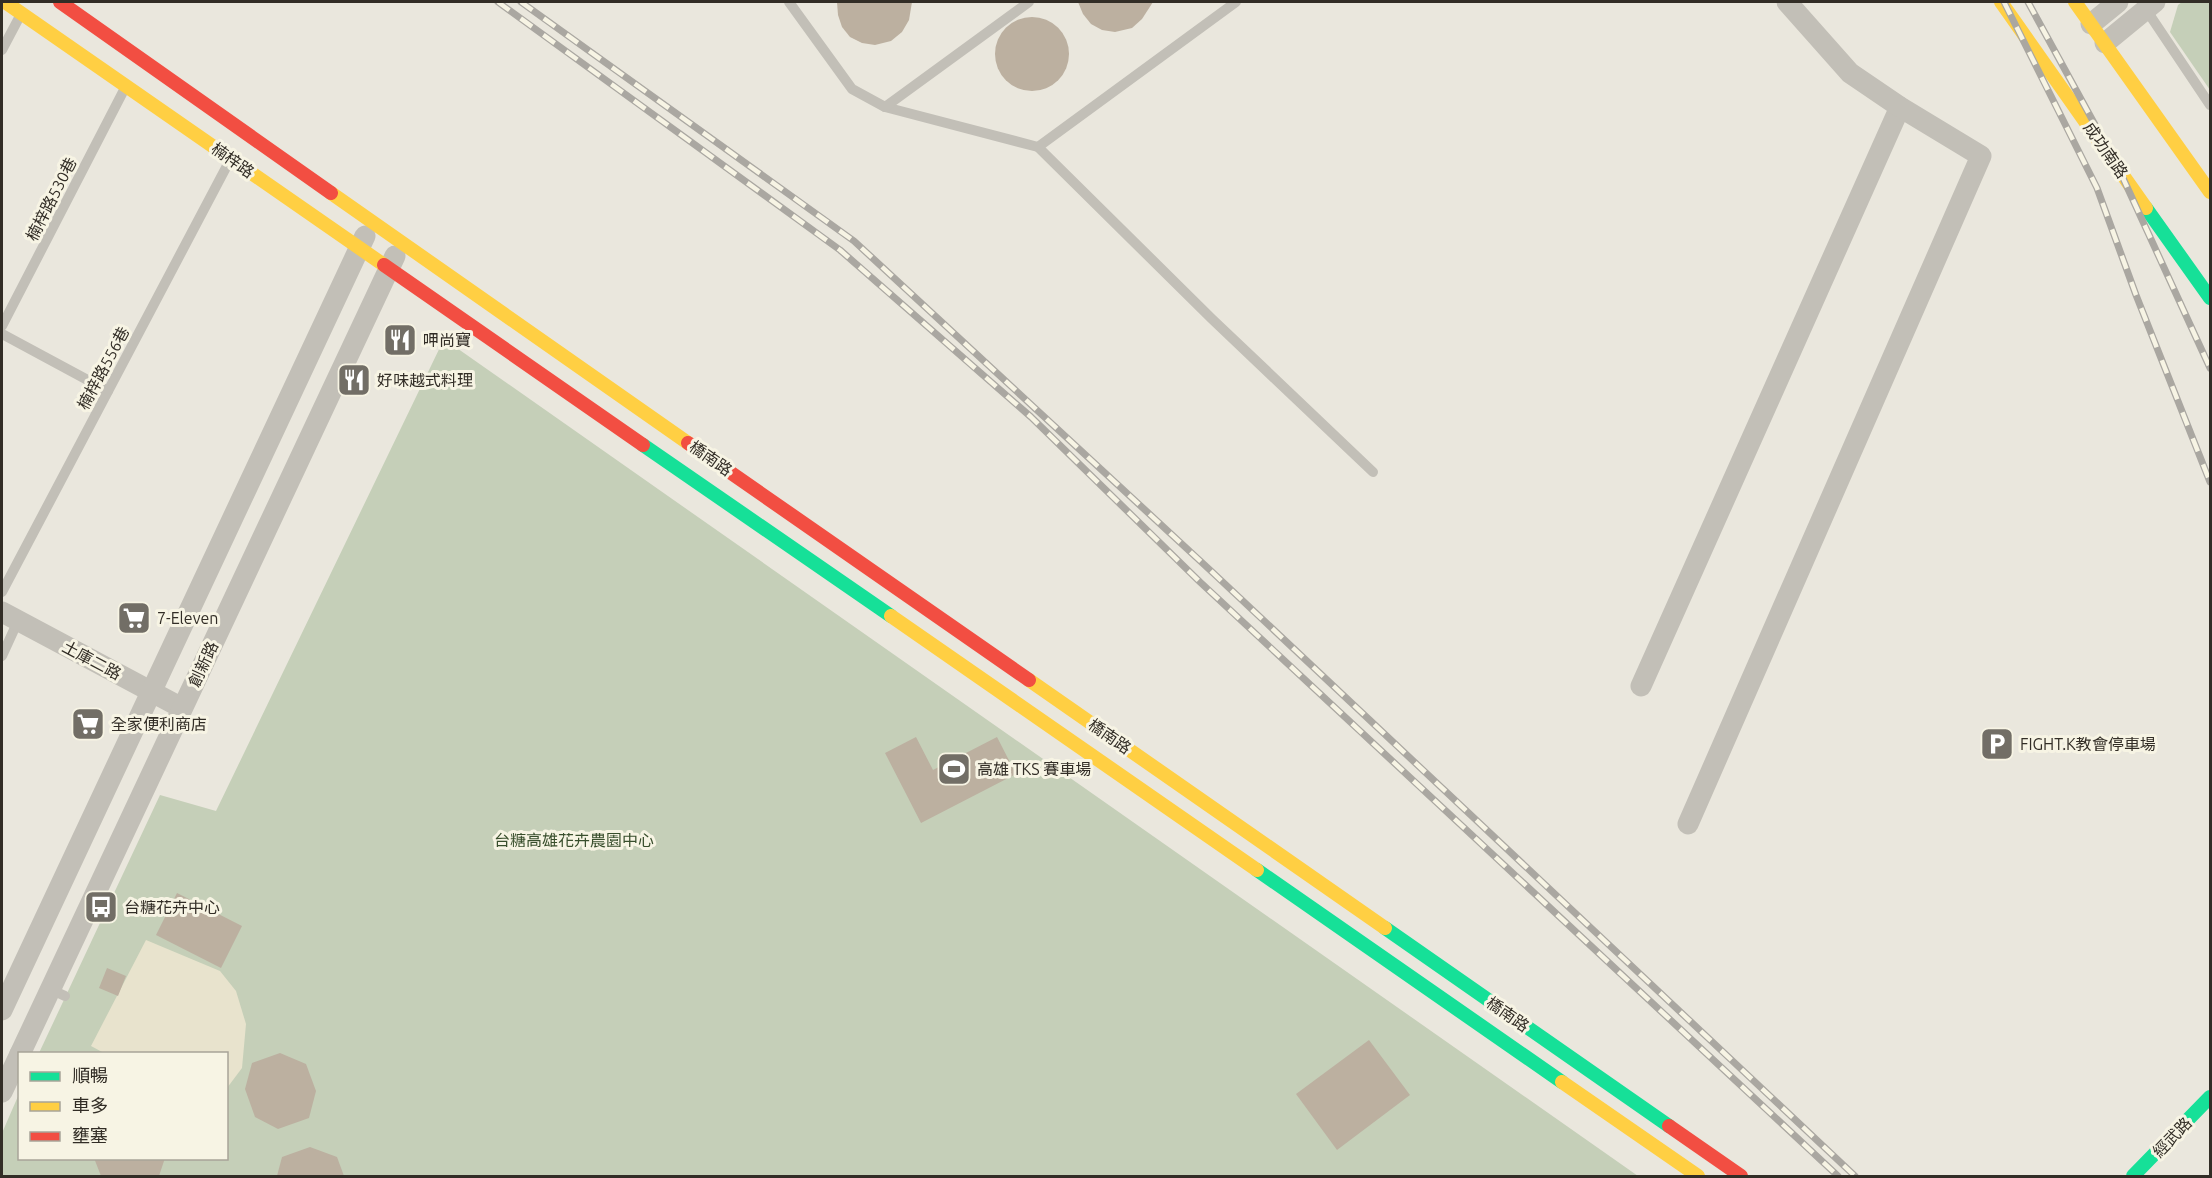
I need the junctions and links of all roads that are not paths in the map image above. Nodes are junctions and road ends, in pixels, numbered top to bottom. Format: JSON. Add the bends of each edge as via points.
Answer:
{"nodes":[{"id":1,"x":5,"y":2,"type":"edge"},
{"id":2,"x":60,"y":2,"type":"edge"},
{"id":3,"x":789,"y":2,"type":"edge"},
{"id":4,"x":1029,"y":2,"type":"edge"},
{"id":5,"x":1236,"y":2,"type":"edge"},
{"id":6,"x":1787,"y":2,"type":"edge"},
{"id":7,"x":2001,"y":2,"type":"edge"},
{"id":8,"x":2075,"y":2,"type":"edge"},
{"id":9,"x":2118,"y":2,"type":"edge"},
{"id":10,"x":2147,"y":4,"type":"edge"},
{"id":11,"x":22,"y":13,"type":"junction"},
{"id":12,"x":2091,"y":24,"type":"junction"},
{"id":13,"x":2105,"y":43,"type":"junction"},
{"id":14,"x":2,"y":50,"type":"edge"},
{"id":15,"x":126,"y":86,"type":"junction"},
{"id":16,"x":2211,"y":105,"type":"edge"},
{"id":17,"x":885,"y":107,"type":"junction"},
{"id":18,"x":1900,"y":107,"type":"junction"},
{"id":19,"x":1038,"y":147,"type":"junction"},
{"id":20,"x":231,"y":158,"type":"junction"},
{"id":21,"x":2211,"y":192,"type":"edge"},
{"id":22,"x":372,"y":222,"type":"junction"},
{"id":23,"x":401,"y":242,"type":"junction"},
{"id":24,"x":360,"y":248,"type":"junction"},
{"id":25,"x":389,"y":268,"type":"junction"},
{"id":26,"x":478,"y":296,"type":"joint"},
{"id":27,"x":2211,"y":298,"type":"edge"},
{"id":28,"x":462,"y":319,"type":"joint"},
{"id":29,"x":2,"y":326,"type":"edge"},
{"id":30,"x":2,"y":334,"type":"edge"},
{"id":31,"x":108,"y":391,"type":"junction"},
{"id":32,"x":1373,"y":472,"type":"dead end"},
{"id":33,"x":2,"y":592,"type":"edge"},
{"id":34,"x":10,"y":617,"type":"edge"},
{"id":35,"x":2,"y":656,"type":"edge"},
{"id":36,"x":1641,"y":686,"type":"dead end"},
{"id":37,"x":152,"y":691,"type":"junction"},
{"id":38,"x":183,"y":708,"type":"junction"},
{"id":39,"x":1688,"y":824,"type":"dead end"},
{"id":40,"x":2,"y":1010,"type":"edge"},
{"id":41,"x":21,"y":1052,"type":"edge"},
{"id":42,"x":18,"y":1058,"type":"edge"},
{"id":43,"x":2,"y":1092,"type":"edge"},
{"id":44,"x":2211,"y":1097,"type":"edge"},
{"id":45,"x":1698,"y":1176,"type":"edge"},
{"id":46,"x":1741,"y":1176,"type":"edge"},
{"id":47,"x":2133,"y":1176,"type":"edge"}],
"edges":[{"from":1,"to":11,"type":"street","name":"楠梓路"},
{"from":2,"to":22,"type":"street","name":"楠梓路"},
{"from":3,"to":17,"type":"lane","via":[[852,89]]},
{"from":4,"to":17,"type":"lane"},
{"from":5,"to":19,"type":"lane"},
{"from":6,"to":18,"type":"street","via":[[1850,73]]},
{"from":7,"to":27,"type":"street","name":"成功南路"},
{"from":8,"to":12,"type":"street"},
{"from":9,"to":12,"type":"street"},
{"from":10,"to":13,"type":"street"},
{"from":10,"to":16,"type":"lane"},
{"from":11,"to":14,"type":"lane"},
{"from":11,"to":15,"type":"street","name":"楠梓路"},
{"from":12,"to":13,"type":"street"},
{"from":13,"to":21,"type":"street"},
{"from":15,"to":20,"type":"street","name":"楠梓路"},
{"from":15,"to":29,"type":"lane","name":"楠梓路530巷"},
{"from":17,"to":19,"type":"lane"},
{"from":18,"to":36,"type":"street"},
{"from":18,"to":39,"type":"street","via":[[1981,156]]},
{"from":19,"to":32,"type":"lane"},
{"from":20,"to":24,"type":"street","name":"楠梓路"},
{"from":20,"to":31,"type":"lane","name":"楠梓路556巷"},
{"from":22,"to":23,"type":"street","name":"楠梓路"},
{"from":22,"to":24,"type":"street"},
{"from":23,"to":25,"type":"street","name":"創新路"},
{"from":23,"to":26,"type":"street","name":"楠梓路"},
{"from":24,"to":25,"type":"street","name":"楠梓路"},
{"from":24,"to":37,"type":"street"},
{"from":25,"to":28,"type":"street","name":"楠梓路"},
{"from":25,"to":38,"type":"street","name":"創新路"},
{"from":26,"to":46,"type":"street","name":"橋南路"},
{"from":28,"to":45,"type":"street","name":"橋南路"},
{"from":30,"to":31,"type":"lane"},
{"from":31,"to":33,"type":"lane","name":"楠梓路556巷"},
{"from":34,"to":35,"type":"lane"},
{"from":34,"to":37,"type":"street","name":"土庫二路"},
{"from":37,"to":38,"type":"street","name":"土庫二路"},
{"from":37,"to":40,"type":"street"},
{"from":38,"to":41,"type":"street","name":"創新路","via":[[58,992]]},
{"from":42,"to":43,"type":"street","name":"創新路"},
{"from":44,"to":47,"type":"street","name":"經武路"}]}
